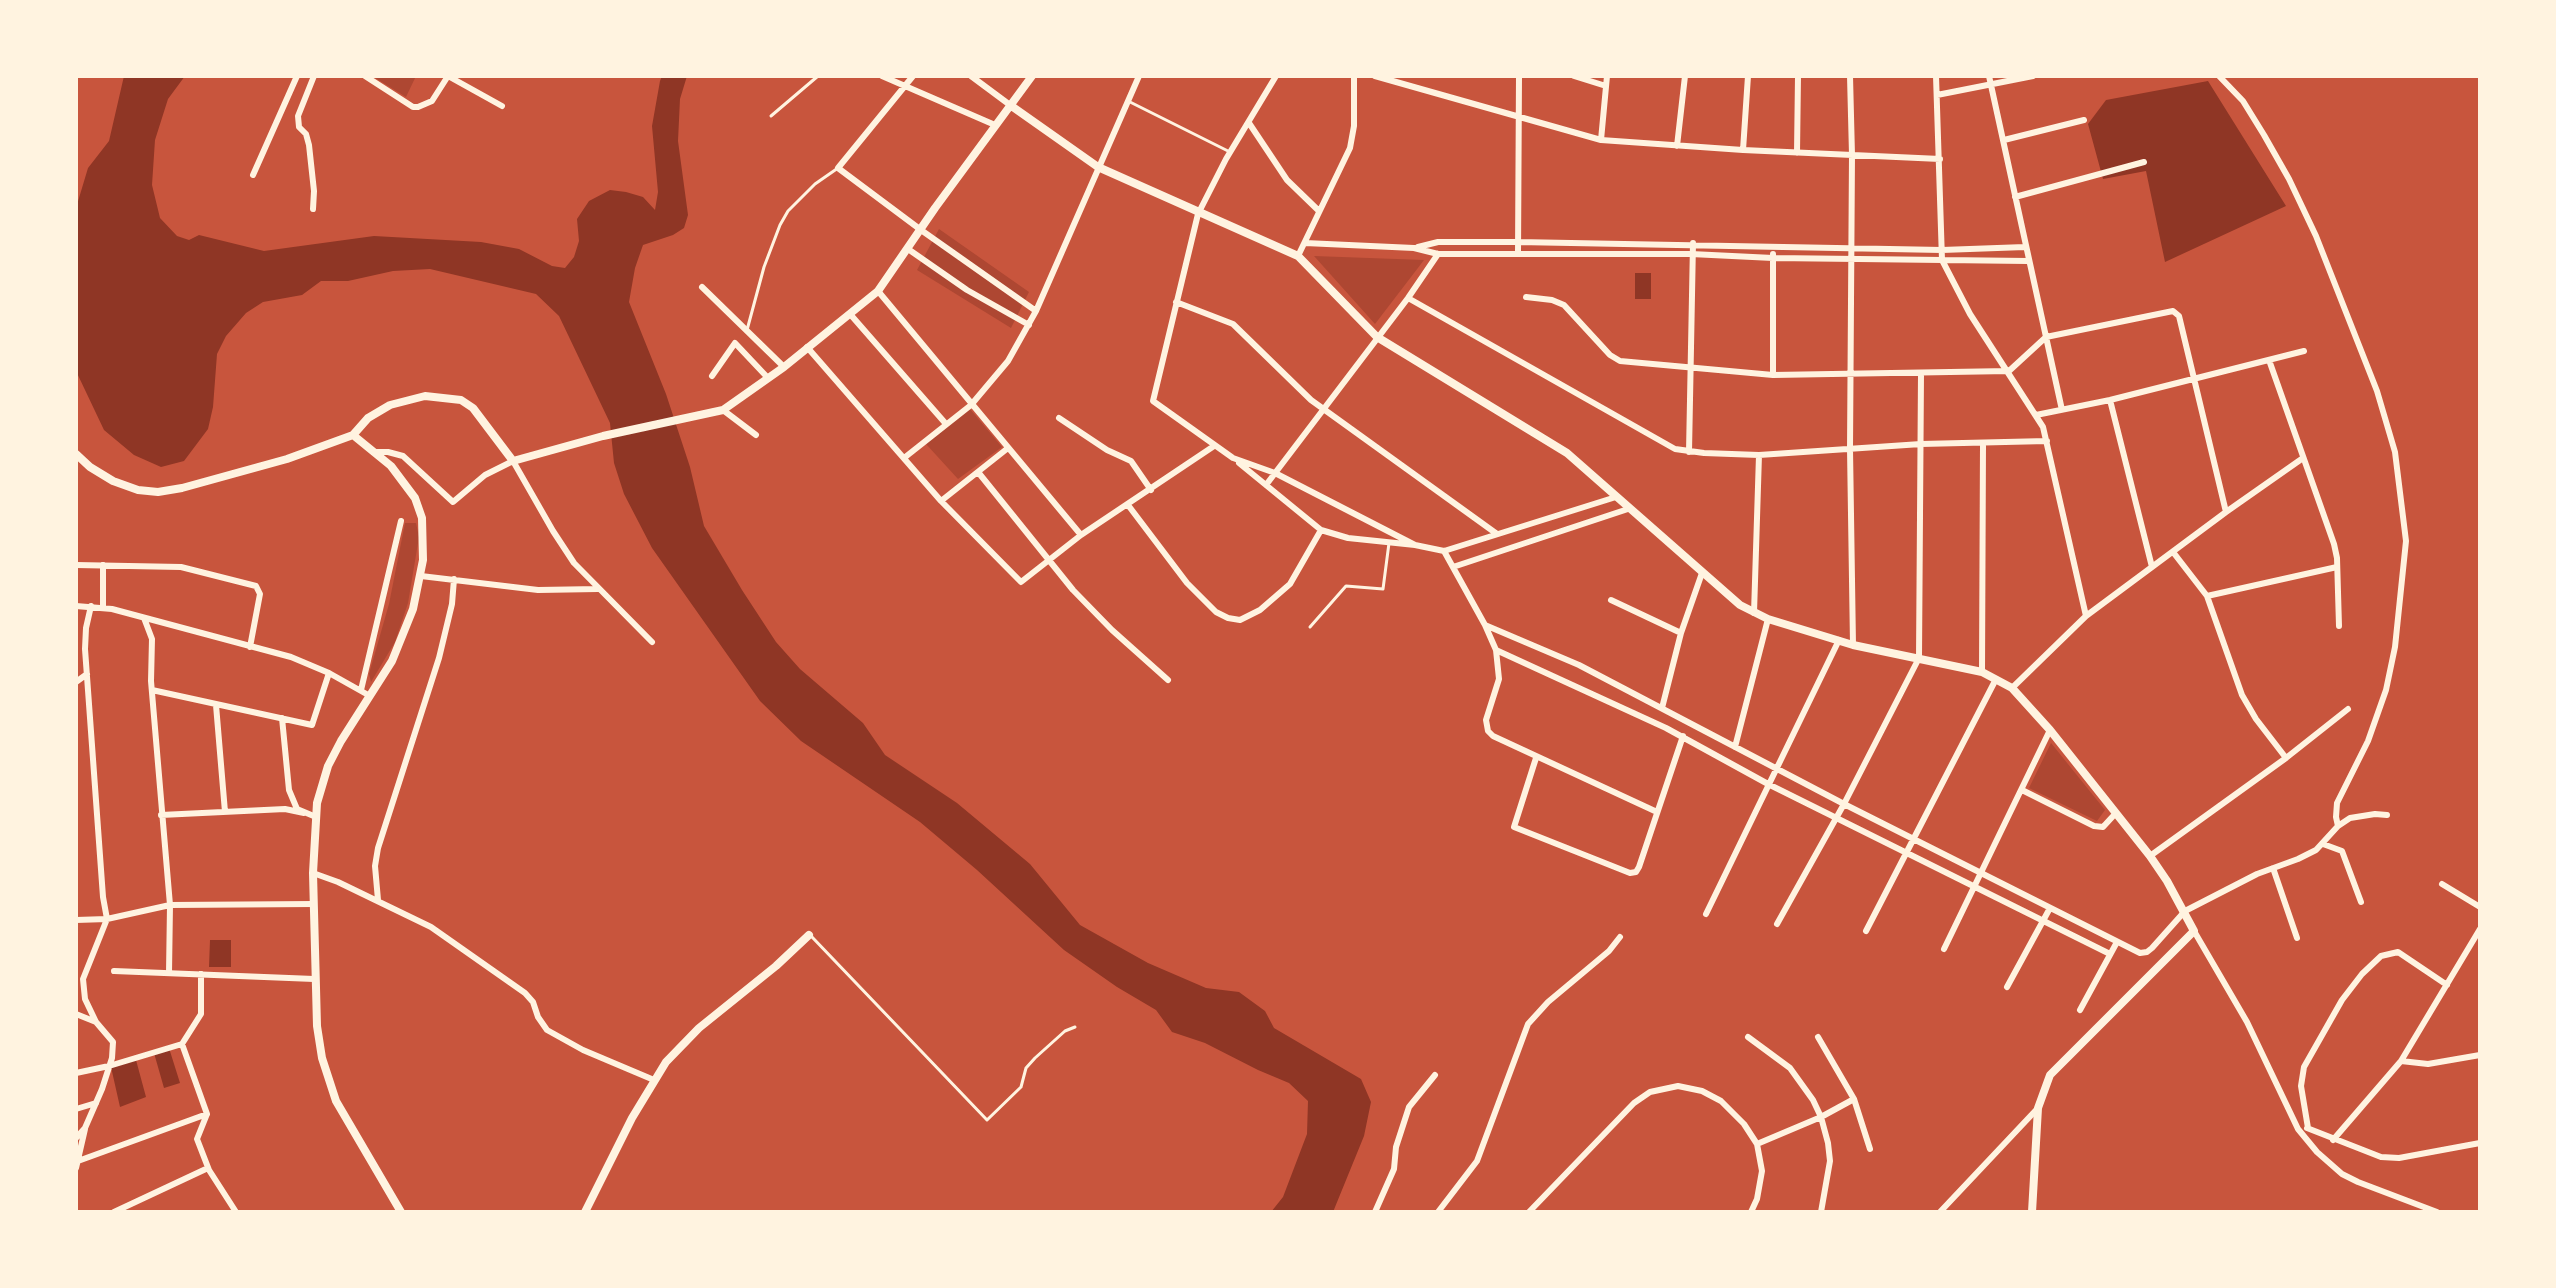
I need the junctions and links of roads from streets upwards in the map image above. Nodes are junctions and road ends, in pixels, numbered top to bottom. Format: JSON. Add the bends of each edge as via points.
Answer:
{"nodes":[{"id":1,"x":297,"y":76,"type":"edge"},
{"id":2,"x":314,"y":76,"type":"edge"},
{"id":3,"x":365,"y":76,"type":"edge"},
{"id":4,"x":448,"y":76,"type":"edge"},
{"id":5,"x":882,"y":76,"type":"edge"},
{"id":6,"x":913,"y":76,"type":"edge"},
{"id":7,"x":971,"y":76,"type":"edge"},
{"id":8,"x":1032,"y":76,"type":"edge"},
{"id":9,"x":1139,"y":76,"type":"edge"},
{"id":10,"x":1276,"y":76,"type":"edge"},
{"id":11,"x":1354,"y":76,"type":"edge"},
{"id":12,"x":1375,"y":76,"type":"edge"},
{"id":13,"x":1519,"y":76,"type":"edge"},
{"id":14,"x":1574,"y":76,"type":"edge"},
{"id":15,"x":1607,"y":76,"type":"edge"},
{"id":16,"x":1685,"y":76,"type":"edge"},
{"id":17,"x":1748,"y":76,"type":"edge"},
{"id":18,"x":1798,"y":76,"type":"edge"},
{"id":19,"x":1850,"y":76,"type":"edge"},
{"id":20,"x":1936,"y":76,"type":"edge"},
{"id":21,"x":1989,"y":76,"type":"edge"},
{"id":22,"x":2033,"y":76,"type":"edge"},
{"id":23,"x":2219,"y":76,"type":"edge"},
{"id":24,"x":1991,"y":84,"type":"junction"},
{"id":25,"x":905,"y":86,"type":"junction"},
{"id":26,"x":1606,"y":86,"type":"junction"},
{"id":27,"x":1937,"y":95,"type":"junction"},
{"id":28,"x":1010,"y":105,"type":"junction"},
{"id":29,"x":502,"y":106,"type":"dead end"},
{"id":30,"x":1517,"y":117,"type":"junction"},
{"id":31,"x":2084,"y":120,"type":"dead end"},
{"id":32,"x":1249,"y":123,"type":"junction"},
{"id":33,"x":995,"y":125,"type":"junction"},
{"id":34,"x":1601,"y":140,"type":"junction"},
{"id":35,"x":2004,"y":140,"type":"junction"},
{"id":36,"x":1677,"y":146,"type":"junction"},
{"id":37,"x":1743,"y":150,"type":"junction"},
{"id":38,"x":1797,"y":153,"type":"junction"},
{"id":39,"x":1852,"y":155,"type":"junction"},
{"id":40,"x":1940,"y":159,"type":"junction"},
{"id":41,"x":2144,"y":162,"type":"dead end"},
{"id":42,"x":1098,"y":167,"type":"junction"},
{"id":43,"x":253,"y":175,"type":"dead end"},
{"id":44,"x":2015,"y":197,"type":"junction"},
{"id":45,"x":313,"y":209,"type":"dead end"},
{"id":46,"x":1319,"y":211,"type":"junction"},
{"id":47,"x":1198,"y":214,"type":"junction"},
{"id":48,"x":921,"y":230,"type":"junction"},
{"id":49,"x":1438,"y":242,"type":"junction"},
{"id":50,"x":1518,"y":242,"type":"junction"},
{"id":51,"x":1305,"y":243,"type":"junction"},
{"id":52,"x":1693,"y":243,"type":"junction"},
{"id":53,"x":1773,"y":247,"type":"junction"},
{"id":54,"x":2025,"y":247,"type":"junction"},
{"id":55,"x":1414,"y":248,"type":"junction"},
{"id":56,"x":1851,"y":248,"type":"junction"},
{"id":57,"x":908,"y":249,"type":"junction"},
{"id":58,"x":1942,"y":250,"type":"junction"},
{"id":59,"x":1438,"y":254,"type":"junction"},
{"id":60,"x":1518,"y":254,"type":"junction"},
{"id":61,"x":1691,"y":254,"type":"junction"},
{"id":62,"x":1298,"y":256,"type":"junction"},
{"id":63,"x":1773,"y":258,"type":"junction"},
{"id":64,"x":1850,"y":259,"type":"junction"},
{"id":65,"x":1942,"y":260,"type":"junction"},
{"id":66,"x":2028,"y":261,"type":"junction"},
{"id":67,"x":702,"y":287,"type":"dead end"},
{"id":68,"x":878,"y":291,"type":"junction"},
{"id":69,"x":1526,"y":297,"type":"dead end"},
{"id":70,"x":1408,"y":298,"type":"junction"},
{"id":71,"x":1176,"y":302,"type":"junction"},
{"id":72,"x":1036,"y":311,"type":"junction"},
{"id":73,"x":850,"y":314,"type":"junction"},
{"id":74,"x":1029,"y":325,"type":"junction"},
{"id":75,"x":1377,"y":337,"type":"junction"},
{"id":76,"x":2046,"y":337,"type":"junction"},
{"id":77,"x":807,"y":347,"type":"junction"},
{"id":78,"x":2304,"y":351,"type":"dead end"},
{"id":79,"x":2269,"y":360,"type":"junction"},
{"id":80,"x":1690,"y":366,"type":"junction"},
{"id":81,"x":784,"y":367,"type":"junction"},
{"id":82,"x":2009,"y":371,"type":"junction"},
{"id":83,"x":1921,"y":374,"type":"junction"},
{"id":84,"x":1773,"y":375,"type":"junction"},
{"id":85,"x":1851,"y":375,"type":"junction"},
{"id":86,"x":712,"y":376,"type":"dead end"},
{"id":87,"x":768,"y":378,"type":"junction"},
{"id":88,"x":2193,"y":379,"type":"junction"},
{"id":89,"x":2110,"y":400,"type":"junction"},
{"id":90,"x":971,"y":405,"type":"junction"},
{"id":91,"x":1324,"y":409,"type":"junction"},
{"id":92,"x":723,"y":410,"type":"junction"},
{"id":93,"x":2062,"y":410,"type":"junction"},
{"id":94,"x":2036,"y":415,"type":"junction"},
{"id":95,"x":1059,"y":418,"type":"dead end"},
{"id":96,"x":946,"y":424,"type":"junction"},
{"id":97,"x":353,"y":435,"type":"junction"},
{"id":98,"x":756,"y":435,"type":"dead end"},
{"id":99,"x":2047,"y":441,"type":"junction"},
{"id":100,"x":1983,"y":443,"type":"junction"},
{"id":101,"x":1921,"y":444,"type":"junction"},
{"id":102,"x":1214,"y":446,"type":"junction"},
{"id":103,"x":1008,"y":448,"type":"junction"},
{"id":104,"x":1850,"y":449,"type":"junction"},
{"id":105,"x":375,"y":452,"type":"junction"},
{"id":106,"x":1689,"y":452,"type":"junction"},
{"id":107,"x":76,"y":454,"type":"edge"},
{"id":108,"x":1759,"y":455,"type":"junction"},
{"id":109,"x":904,"y":458,"type":"junction"},
{"id":110,"x":1233,"y":458,"type":"junction"},
{"id":111,"x":2303,"y":458,"type":"junction"},
{"id":112,"x":513,"y":461,"type":"junction"},
{"id":113,"x":978,"y":472,"type":"junction"},
{"id":114,"x":1275,"y":473,"type":"junction"},
{"id":115,"x":1266,"y":485,"type":"junction"},
{"id":116,"x":1151,"y":490,"type":"junction"},
{"id":117,"x":1616,"y":497,"type":"junction"},
{"id":118,"x":941,"y":501,"type":"junction"},
{"id":119,"x":1128,"y":505,"type":"junction"},
{"id":120,"x":1628,"y":509,"type":"junction"},
{"id":121,"x":2226,"y":512,"type":"junction"},
{"id":122,"x":401,"y":521,"type":"dead end"},
{"id":123,"x":1321,"y":530,"type":"junction"},
{"id":124,"x":1497,"y":534,"type":"junction"},
{"id":125,"x":1081,"y":535,"type":"junction"},
{"id":126,"x":1415,"y":545,"type":"junction"},
{"id":127,"x":1444,"y":551,"type":"junction"},
{"id":128,"x":2173,"y":552,"type":"junction"},
{"id":129,"x":1048,"y":560,"type":"junction"},
{"id":130,"x":76,"y":565,"type":"edge"},
{"id":131,"x":103,"y":565,"type":"junction"},
{"id":132,"x":1453,"y":567,"type":"junction"},
{"id":133,"x":2152,"y":567,"type":"junction"},
{"id":134,"x":2337,"y":567,"type":"junction"},
{"id":135,"x":1702,"y":573,"type":"junction"},
{"id":136,"x":421,"y":576,"type":"junction"},
{"id":137,"x":454,"y":579,"type":"junction"},
{"id":138,"x":598,"y":589,"type":"junction"},
{"id":139,"x":2207,"y":596,"type":"junction"},
{"id":140,"x":1611,"y":600,"type":"dead end"},
{"id":141,"x":76,"y":606,"type":"edge"},
{"id":142,"x":91,"y":606,"type":"junction"},
{"id":143,"x":103,"y":607,"type":"junction"},
{"id":144,"x":1754,"y":613,"type":"junction"},
{"id":145,"x":2086,"y":616,"type":"junction"},
{"id":146,"x":144,"y":618,"type":"junction"},
{"id":147,"x":1768,"y":619,"type":"junction"},
{"id":148,"x":161,"y":624,"type":"junction"},
{"id":149,"x":1485,"y":625,"type":"junction"},
{"id":150,"x":2339,"y":626,"type":"dead end"},
{"id":151,"x":1681,"y":633,"type":"junction"},
{"id":152,"x":152,"y":639,"type":"junction"},
{"id":153,"x":1839,"y":640,"type":"junction"},
{"id":154,"x":652,"y":642,"type":"dead end"},
{"id":155,"x":1853,"y":645,"type":"junction"},
{"id":156,"x":250,"y":647,"type":"junction"},
{"id":157,"x":1496,"y":650,"type":"junction"},
{"id":158,"x":1919,"y":658,"type":"junction"},
{"id":159,"x":76,"y":670,"type":"edge"},
{"id":160,"x":87,"y":672,"type":"junction"},
{"id":161,"x":1982,"y":672,"type":"junction"},
{"id":162,"x":329,"y":673,"type":"junction"},
{"id":163,"x":1996,"y":679,"type":"junction"},
{"id":164,"x":1168,"y":680,"type":"dead end"},
{"id":165,"x":76,"y":682,"type":"edge"},
{"id":166,"x":2012,"y":688,"type":"junction"},
{"id":167,"x":152,"y":690,"type":"junction"},
{"id":168,"x":361,"y":690,"type":"junction"},
{"id":169,"x":370,"y":696,"type":"junction"},
{"id":170,"x":216,"y":705,"type":"junction"},
{"id":171,"x":1662,"y":708,"type":"junction"},
{"id":172,"x":2348,"y":709,"type":"dead end"},
{"id":173,"x":282,"y":718,"type":"junction"},
{"id":174,"x":2050,"y":730,"type":"junction"},
{"id":175,"x":1683,"y":736,"type":"junction"},
{"id":176,"x":1735,"y":747,"type":"junction"},
{"id":177,"x":1536,"y":758,"type":"junction"},
{"id":178,"x":2286,"y":758,"type":"junction"},
{"id":179,"x":1777,"y":767,"type":"junction"},
{"id":180,"x":1768,"y":784,"type":"junction"},
{"id":181,"x":2022,"y":790,"type":"junction"},
{"id":182,"x":1844,"y":804,"type":"junction"},
{"id":183,"x":225,"y":812,"type":"junction"},
{"id":184,"x":1657,"y":812,"type":"junction"},
{"id":185,"x":304,"y":813,"type":"junction"},
{"id":186,"x":2115,"y":814,"type":"junction"},
{"id":187,"x":161,"y":815,"type":"junction"},
{"id":188,"x":2387,"y":815,"type":"dead end"},
{"id":189,"x":316,"y":817,"type":"junction"},
{"id":190,"x":1836,"y":818,"type":"junction"},
{"id":191,"x":2338,"y":826,"type":"junction"},
{"id":192,"x":1914,"y":838,"type":"junction"},
{"id":193,"x":2323,"y":844,"type":"junction"},
{"id":194,"x":1906,"y":851,"type":"junction"},
{"id":195,"x":2150,"y":856,"type":"junction"},
{"id":196,"x":2273,"y":868,"type":"junction"},
{"id":197,"x":313,"y":873,"type":"junction"},
{"id":198,"x":1982,"y":873,"type":"junction"},
{"id":199,"x":2442,"y":884,"type":"dead end"},
{"id":200,"x":1976,"y":886,"type":"junction"},
{"id":201,"x":378,"y":900,"type":"junction"},
{"id":202,"x":2361,"y":902,"type":"dead end"},
{"id":203,"x":314,"y":904,"type":"junction"},
{"id":204,"x":170,"y":905,"type":"junction"},
{"id":205,"x":2480,"y":907,"type":"edge"},
{"id":206,"x":2050,"y":908,"type":"junction"},
{"id":207,"x":2185,"y":911,"type":"junction"},
{"id":208,"x":1706,"y":914,"type":"dead end"},
{"id":209,"x":107,"y":919,"type":"junction"},
{"id":210,"x":76,"y":920,"type":"edge"},
{"id":211,"x":2042,"y":922,"type":"junction"},
{"id":212,"x":1777,"y":924,"type":"dead end"},
{"id":213,"x":2480,"y":929,"type":"edge"},
{"id":214,"x":1866,"y":931,"type":"dead end"},
{"id":215,"x":2194,"y":931,"type":"junction"},
{"id":216,"x":809,"y":935,"type":"road end"},
{"id":217,"x":1620,"y":937,"type":"dead end"},
{"id":218,"x":2297,"y":938,"type":"dead end"},
{"id":219,"x":2117,"y":942,"type":"junction"},
{"id":220,"x":1944,"y":949,"type":"dead end"},
{"id":221,"x":2110,"y":954,"type":"junction"},
{"id":222,"x":114,"y":971,"type":"dead end"},
{"id":223,"x":169,"y":973,"type":"junction"},
{"id":224,"x":201,"y":974,"type":"junction"},
{"id":225,"x":314,"y":979,"type":"junction"},
{"id":226,"x":2447,"y":985,"type":"junction"},
{"id":227,"x":2007,"y":987,"type":"dead end"},
{"id":228,"x":2080,"y":1010,"type":"dead end"},
{"id":229,"x":76,"y":1014,"type":"edge"},
{"id":230,"x":96,"y":1022,"type":"junction"},
{"id":231,"x":1748,"y":1037,"type":"dead end"},
{"id":232,"x":1818,"y":1037,"type":"dead end"},
{"id":233,"x":182,"y":1044,"type":"junction"},
{"id":234,"x":2480,"y":1055,"type":"edge"},
{"id":235,"x":2401,"y":1061,"type":"junction"},
{"id":236,"x":109,"y":1066,"type":"junction"},
{"id":237,"x":76,"y":1073,"type":"edge"},
{"id":238,"x":1435,"y":1075,"type":"dead end"},
{"id":239,"x":654,"y":1080,"type":"junction"},
{"id":240,"x":1854,"y":1099,"type":"junction"},
{"id":241,"x":96,"y":1103,"type":"junction"},
{"id":242,"x":2038,"y":1108,"type":"junction"},
{"id":243,"x":76,"y":1109,"type":"edge"},
{"id":244,"x":207,"y":1114,"type":"junction"},
{"id":245,"x":1821,"y":1117,"type":"junction"},
{"id":246,"x":85,"y":1128,"type":"junction"},
{"id":247,"x":2308,"y":1128,"type":"junction"},
{"id":248,"x":2298,"y":1129,"type":"junction"},
{"id":249,"x":76,"y":1138,"type":"edge"},
{"id":250,"x":2333,"y":1140,"type":"junction"},
{"id":251,"x":1757,"y":1144,"type":"junction"},
{"id":252,"x":2476,"y":1144,"type":"edge"},
{"id":253,"x":1870,"y":1149,"type":"dead end"},
{"id":254,"x":77,"y":1164,"type":"edge"},
{"id":255,"x":208,"y":1168,"type":"junction"},
{"id":256,"x":114,"y":1212,"type":"edge"},
{"id":257,"x":236,"y":1212,"type":"edge"},
{"id":258,"x":401,"y":1212,"type":"edge"},
{"id":259,"x":585,"y":1212,"type":"edge"},
{"id":260,"x":1375,"y":1212,"type":"edge"},
{"id":261,"x":1438,"y":1212,"type":"edge"},
{"id":262,"x":1529,"y":1212,"type":"edge"},
{"id":263,"x":1751,"y":1212,"type":"edge"},
{"id":264,"x":1821,"y":1212,"type":"edge"},
{"id":265,"x":1940,"y":1212,"type":"edge"},
{"id":266,"x":2032,"y":1212,"type":"edge"},
{"id":267,"x":2437,"y":1212,"type":"edge"}],
"edges":[{"from":1,"to":43,"type":"street"},
{"from":2,"to":45,"type":"street","via":[[298,116],[309,145]]},
{"from":3,"to":4,"type":"street","via":[[413,107],[432,101]]},
{"from":4,"to":29,"type":"street"},
{"from":5,"to":25,"type":"street"},
{"from":6,"to":25,"type":"street"},
{"from":7,"to":28,"type":"street"},
{"from":8,"to":28,"type":"street"},
{"from":9,"to":42,"type":"street"},
{"from":10,"to":32,"type":"street"},
{"from":11,"to":46,"type":"street","via":[[1350,148]]},
{"from":12,"to":30,"type":"street"},
{"from":13,"to":30,"type":"street"},
{"from":14,"to":26,"type":"street"},
{"from":15,"to":26,"type":"street"},
{"from":16,"to":36,"type":"street"},
{"from":17,"to":37,"type":"street"},
{"from":18,"to":38,"type":"street"},
{"from":19,"to":39,"type":"street"},
{"from":20,"to":27,"type":"street"},
{"from":21,"to":24,"type":"street"},
{"from":22,"to":24,"type":"street"},
{"from":23,"to":191,"type":"street","via":[[2243,101],[2305,213],[2377,391],[2395,452],[2406,541],[2395,647],[2368,741],[2337,803]]},
{"from":24,"to":27,"type":"street"},
{"from":24,"to":35,"type":"street"},
{"from":25,"to":33,"type":"street"},
{"from":25,"to":48,"type":"street","via":[[838,168]]},
{"from":26,"to":34,"type":"street"},
{"from":27,"to":40,"type":"street"},
{"from":28,"to":33,"type":"street"},
{"from":28,"to":42,"type":"street"},
{"from":30,"to":34,"type":"street"},
{"from":30,"to":50,"type":"street"},
{"from":31,"to":35,"type":"street"},
{"from":32,"to":46,"type":"street","via":[[1287,180]]},
{"from":32,"to":47,"type":"street"},
{"from":33,"to":48,"type":"street"},
{"from":34,"to":36,"type":"street"},
{"from":35,"to":44,"type":"street"},
{"from":36,"to":37,"type":"street"},
{"from":37,"to":38,"type":"street"},
{"from":38,"to":39,"type":"street"},
{"from":39,"to":40,"type":"street"},
{"from":39,"to":56,"type":"street"},
{"from":40,"to":58,"type":"street"},
{"from":41,"to":44,"type":"street"},
{"from":42,"to":47,"type":"street"},
{"from":42,"to":72,"type":"street"},
{"from":44,"to":54,"type":"street"},
{"from":46,"to":51,"type":"street"},
{"from":47,"to":62,"type":"street"},
{"from":47,"to":71,"type":"street"},
{"from":48,"to":57,"type":"street"},
{"from":48,"to":72,"type":"street"},
{"from":49,"to":50,"type":"street"},
{"from":49,"to":55,"type":"street"},
{"from":49,"to":59,"type":"street"},
{"from":50,"to":52,"type":"street"},
{"from":50,"to":60,"type":"street"},
{"from":51,"to":55,"type":"street"},
{"from":51,"to":62,"type":"street"},
{"from":52,"to":53,"type":"street"},
{"from":52,"to":61,"type":"street"},
{"from":53,"to":56,"type":"street"},
{"from":53,"to":63,"type":"street"},
{"from":54,"to":58,"type":"street"},
{"from":54,"to":66,"type":"street"},
{"from":55,"to":59,"type":"street"},
{"from":56,"to":58,"type":"street"},
{"from":56,"to":64,"type":"street"},
{"from":57,"to":68,"type":"street"},
{"from":57,"to":74,"type":"street"},
{"from":58,"to":65,"type":"street"},
{"from":59,"to":60,"type":"street"},
{"from":59,"to":70,"type":"street"},
{"from":60,"to":61,"type":"street"},
{"from":61,"to":63,"type":"street"},
{"from":61,"to":80,"type":"street"},
{"from":62,"to":75,"type":"street"},
{"from":63,"to":64,"type":"street"},
{"from":63,"to":84,"type":"street"},
{"from":64,"to":65,"type":"street"},
{"from":64,"to":85,"type":"street"},
{"from":65,"to":66,"type":"street"},
{"from":65,"to":82,"type":"street"},
{"from":66,"to":76,"type":"street"},
{"from":67,"to":81,"type":"street"},
{"from":68,"to":73,"type":"street"},
{"from":68,"to":90,"type":"street"},
{"from":69,"to":80,"type":"street","via":[[1564,305],[1620,361]]},
{"from":70,"to":75,"type":"street"},
{"from":70,"to":106,"type":"street","via":[[1675,449]]},
{"from":71,"to":91,"type":"street","via":[[1233,324]]},
{"from":71,"to":102,"type":"street","via":[[1153,401]]},
{"from":72,"to":74,"type":"street"},
{"from":73,"to":77,"type":"street"},
{"from":73,"to":96,"type":"street"},
{"from":74,"to":90,"type":"street","via":[[1000,372]]},
{"from":75,"to":91,"type":"street"},
{"from":75,"to":117,"type":"street","via":[[1567,453]]},
{"from":76,"to":82,"type":"street"},
{"from":76,"to":88,"type":"street","via":[[2168,311],[2179,316]]},
{"from":76,"to":93,"type":"street"},
{"from":77,"to":81,"type":"street"},
{"from":77,"to":109,"type":"street"},
{"from":78,"to":79,"type":"street"},
{"from":79,"to":88,"type":"street"},
{"from":79,"to":111,"type":"street"},
{"from":80,"to":84,"type":"street"},
{"from":80,"to":106,"type":"street"},
{"from":81,"to":87,"type":"street"},
{"from":82,"to":83,"type":"street"},
{"from":82,"to":94,"type":"street"},
{"from":83,"to":85,"type":"street"},
{"from":83,"to":101,"type":"street"},
{"from":84,"to":85,"type":"street"},
{"from":85,"to":104,"type":"street"},
{"from":86,"to":87,"type":"street","via":[[735,343]]},
{"from":87,"to":92,"type":"street"},
{"from":88,"to":89,"type":"street"},
{"from":88,"to":121,"type":"street"},
{"from":89,"to":93,"type":"street"},
{"from":89,"to":133,"type":"street"},
{"from":90,"to":96,"type":"street"},
{"from":90,"to":103,"type":"street"},
{"from":91,"to":114,"type":"street"},
{"from":91,"to":124,"type":"street"},
{"from":92,"to":98,"type":"street"},
{"from":92,"to":112,"type":"street"},
{"from":93,"to":94,"type":"street"},
{"from":94,"to":99,"type":"street"},
{"from":95,"to":116,"type":"street","via":[[1131,461]]},
{"from":96,"to":109,"type":"street"},
{"from":97,"to":105,"type":"street"},
{"from":97,"to":107,"type":"street","via":[[287,459],[158,492],[113,481]]},
{"from":97,"to":112,"type":"street","via":[[390,405],[443,396],[473,408]]},
{"from":99,"to":100,"type":"street"},
{"from":99,"to":145,"type":"street"},
{"from":100,"to":101,"type":"street"},
{"from":100,"to":161,"type":"street"},
{"from":101,"to":104,"type":"street"},
{"from":101,"to":158,"type":"street"},
{"from":102,"to":110,"type":"street"},
{"from":102,"to":116,"type":"street"},
{"from":103,"to":113,"type":"street"},
{"from":103,"to":125,"type":"street"},
{"from":104,"to":108,"type":"street"},
{"from":104,"to":155,"type":"street"},
{"from":105,"to":112,"type":"street","via":[[403,456],[453,502],[485,475]]},
{"from":105,"to":136,"type":"street","via":[[415,498],[424,538]]},
{"from":106,"to":108,"type":"street"},
{"from":108,"to":144,"type":"street"},
{"from":109,"to":118,"type":"street"},
{"from":110,"to":114,"type":"street"},
{"from":110,"to":115,"type":"street"},
{"from":111,"to":121,"type":"street"},
{"from":111,"to":134,"type":"street"},
{"from":112,"to":138,"type":"street","via":[[560,542]]},
{"from":113,"to":118,"type":"street"},
{"from":113,"to":129,"type":"street"},
{"from":114,"to":115,"type":"street"},
{"from":114,"to":126,"type":"street"},
{"from":115,"to":123,"type":"street"},
{"from":116,"to":119,"type":"street"},
{"from":117,"to":120,"type":"street"},
{"from":117,"to":124,"type":"street"},
{"from":118,"to":129,"type":"street","via":[[1021,582]]},
{"from":119,"to":123,"type":"street","via":[[1187,583],[1216,612],[1240,620],[1290,584]]},
{"from":119,"to":125,"type":"street"},
{"from":120,"to":132,"type":"street"},
{"from":120,"to":135,"type":"street"},
{"from":121,"to":128,"type":"street"},
{"from":122,"to":168,"type":"street"},
{"from":123,"to":126,"type":"street"},
{"from":124,"to":127,"type":"street"},
{"from":125,"to":129,"type":"street"},
{"from":126,"to":127,"type":"street"},
{"from":127,"to":132,"type":"street"},
{"from":128,"to":133,"type":"street"},
{"from":128,"to":139,"type":"street"},
{"from":129,"to":164,"type":"street","via":[[1112,630]]},
{"from":130,"to":131,"type":"street"},
{"from":131,"to":143,"type":"street"},
{"from":131,"to":156,"type":"street","via":[[181,567],[253,584],[260,594]]},
{"from":132,"to":149,"type":"street"},
{"from":133,"to":145,"type":"street"},
{"from":134,"to":139,"type":"street"},
{"from":134,"to":150,"type":"street"},
{"from":135,"to":144,"type":"street"},
{"from":135,"to":151,"type":"street"},
{"from":136,"to":137,"type":"street"},
{"from":136,"to":169,"type":"street","via":[[392,661]]},
{"from":137,"to":138,"type":"street","via":[[538,590]]},
{"from":137,"to":201,"type":"street","via":[[439,658],[375,857]]},
{"from":138,"to":154,"type":"street"},
{"from":139,"to":178,"type":"street","via":[[2242,695]]},
{"from":140,"to":151,"type":"street"},
{"from":141,"to":142,"type":"street"},
{"from":142,"to":143,"type":"street"},
{"from":142,"to":160,"type":"street"},
{"from":143,"to":146,"type":"street"},
{"from":144,"to":147,"type":"street"},
{"from":145,"to":166,"type":"street"},
{"from":146,"to":148,"type":"street"},
{"from":146,"to":152,"type":"street"},
{"from":147,"to":153,"type":"street"},
{"from":147,"to":176,"type":"street"},
{"from":148,"to":152,"type":"street"},
{"from":148,"to":156,"type":"street"},
{"from":149,"to":157,"type":"street"},
{"from":149,"to":171,"type":"street"},
{"from":151,"to":171,"type":"street"},
{"from":152,"to":167,"type":"street"},
{"from":153,"to":155,"type":"street"},
{"from":153,"to":179,"type":"street"},
{"from":155,"to":158,"type":"street"},
{"from":156,"to":162,"type":"street"},
{"from":157,"to":175,"type":"street"},
{"from":157,"to":177,"type":"street","via":[[1499,679],[1486,725],[1501,742]]},
{"from":158,"to":161,"type":"street"},
{"from":158,"to":182,"type":"street"},
{"from":159,"to":160,"type":"street"},
{"from":160,"to":165,"type":"street"},
{"from":160,"to":209,"type":"street"},
{"from":161,"to":163,"type":"street"},
{"from":162,"to":168,"type":"street"},
{"from":162,"to":173,"type":"street","via":[[312,725]]},
{"from":163,"to":166,"type":"street"},
{"from":163,"to":192,"type":"street"},
{"from":166,"to":174,"type":"street"},
{"from":167,"to":170,"type":"street"},
{"from":167,"to":187,"type":"street"},
{"from":168,"to":169,"type":"street"},
{"from":169,"to":189,"type":"street","via":[[328,766]]},
{"from":170,"to":173,"type":"street"},
{"from":170,"to":183,"type":"street"},
{"from":171,"to":176,"type":"street"},
{"from":172,"to":178,"type":"street"},
{"from":173,"to":185,"type":"street","via":[[289,790]]},
{"from":174,"to":181,"type":"street"},
{"from":174,"to":186,"type":"street"},
{"from":175,"to":180,"type":"street"},
{"from":175,"to":184,"type":"street"},
{"from":176,"to":179,"type":"street"},
{"from":177,"to":184,"type":"street"},
{"from":177,"to":184,"type":"street","via":[[1514,827],[1630,873],[1639,867]]},
{"from":178,"to":195,"type":"street"},
{"from":179,"to":180,"type":"street"},
{"from":179,"to":182,"type":"street"},
{"from":180,"to":190,"type":"street"},
{"from":180,"to":208,"type":"street"},
{"from":181,"to":186,"type":"street","via":[[2094,826],[2103,827]]},
{"from":181,"to":198,"type":"street"},
{"from":182,"to":190,"type":"street"},
{"from":182,"to":192,"type":"street"},
{"from":183,"to":185,"type":"street"},
{"from":183,"to":187,"type":"street"},
{"from":185,"to":189,"type":"street"},
{"from":186,"to":195,"type":"street"},
{"from":187,"to":204,"type":"street"},
{"from":188,"to":191,"type":"street","via":[[2358,816]]},
{"from":189,"to":197,"type":"street"},
{"from":190,"to":194,"type":"street"},
{"from":190,"to":212,"type":"street"},
{"from":191,"to":193,"type":"street"},
{"from":192,"to":194,"type":"street"},
{"from":192,"to":198,"type":"street"},
{"from":193,"to":196,"type":"street"},
{"from":193,"to":202,"type":"street","via":[[2342,851]]},
{"from":194,"to":200,"type":"street"},
{"from":194,"to":214,"type":"street"},
{"from":195,"to":207,"type":"street"},
{"from":196,"to":207,"type":"street"},
{"from":196,"to":218,"type":"street"},
{"from":197,"to":201,"type":"street"},
{"from":197,"to":203,"type":"street"},
{"from":198,"to":200,"type":"street"},
{"from":198,"to":206,"type":"street"},
{"from":199,"to":205,"type":"street"},
{"from":200,"to":211,"type":"street"},
{"from":200,"to":220,"type":"street"},
{"from":201,"to":239,"type":"street","via":[[431,927],[503,976],[533,1002],[547,1030]]},
{"from":203,"to":204,"type":"street"},
{"from":203,"to":225,"type":"street"},
{"from":204,"to":209,"type":"street"},
{"from":204,"to":223,"type":"street"},
{"from":206,"to":211,"type":"street"},
{"from":206,"to":219,"type":"street"},
{"from":207,"to":215,"type":"street"},
{"from":207,"to":219,"type":"street","via":[[2147,952]]},
{"from":209,"to":210,"type":"street"},
{"from":209,"to":230,"type":"street","via":[[83,979]]},
{"from":211,"to":221,"type":"street"},
{"from":211,"to":227,"type":"street"},
{"from":213,"to":226,"type":"street"},
{"from":215,"to":242,"type":"street","via":[[2050,1075]]},
{"from":215,"to":248,"type":"street","via":[[2247,1022]]},
{"from":216,"to":239,"type":"street","via":[[679,1046]]},
{"from":217,"to":261,"type":"street","via":[[1528,1024],[1477,1161]]},
{"from":219,"to":221,"type":"street"},
{"from":221,"to":228,"type":"street"},
{"from":222,"to":223,"type":"street"},
{"from":223,"to":224,"type":"street"},
{"from":224,"to":225,"type":"street"},
{"from":224,"to":233,"type":"street","via":[[201,1014]]},
{"from":225,"to":258,"type":"street","via":[[329,1085]]},
{"from":226,"to":235,"type":"street"},
{"from":226,"to":247,"type":"street","via":[[2398,952],[2377,959],[2362,974],[2304,1067],[2301,1086]]},
{"from":229,"to":230,"type":"street"},
{"from":230,"to":236,"type":"street","via":[[113,1042]]},
{"from":231,"to":245,"type":"street","via":[[1790,1068]]},
{"from":232,"to":240,"type":"street"},
{"from":233,"to":236,"type":"street"},
{"from":233,"to":244,"type":"street"},
{"from":234,"to":235,"type":"street","via":[[2428,1064]]},
{"from":235,"to":250,"type":"street"},
{"from":236,"to":237,"type":"street"},
{"from":236,"to":241,"type":"street"},
{"from":238,"to":260,"type":"street","via":[[1409,1107],[1394,1169]]},
{"from":239,"to":259,"type":"street"},
{"from":240,"to":245,"type":"street"},
{"from":240,"to":253,"type":"street"},
{"from":241,"to":243,"type":"street"},
{"from":241,"to":246,"type":"street"},
{"from":242,"to":265,"type":"street"},
{"from":242,"to":266,"type":"street"},
{"from":244,"to":254,"type":"street"},
{"from":244,"to":255,"type":"street","via":[[197,1139]]},
{"from":245,"to":251,"type":"street"},
{"from":245,"to":264,"type":"street","via":[[1830,1161]]},
{"from":246,"to":249,"type":"street"},
{"from":246,"to":254,"type":"street"},
{"from":247,"to":248,"type":"street"},
{"from":247,"to":250,"type":"street"},
{"from":248,"to":267,"type":"street","via":[[2342,1174]]},
{"from":250,"to":252,"type":"street","via":[[2371,1155],[2399,1158]]},
{"from":251,"to":262,"type":"street","via":[[1721,1101],[1688,1087],[1663,1088],[1634,1103]]},
{"from":251,"to":263,"type":"street","via":[[1762,1171]]},
{"from":255,"to":256,"type":"street"},
{"from":255,"to":257,"type":"street"}]}
